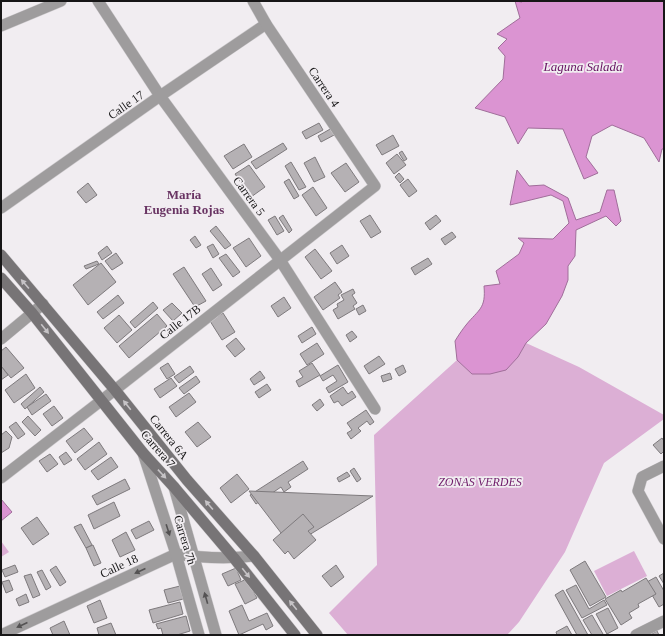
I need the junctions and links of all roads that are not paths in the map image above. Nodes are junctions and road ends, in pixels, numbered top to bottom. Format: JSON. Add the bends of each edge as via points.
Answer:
{"nodes":[{"id":1,"x":61,"y":1,"type":"edge"},
{"id":2,"x":98,"y":1,"type":"edge"},
{"id":3,"x":253,"y":1,"type":"edge"},
{"id":4,"x":266,"y":24,"type":"junction"},
{"id":5,"x":1,"y":26,"type":"edge"},
{"id":6,"x":160,"y":96,"type":"junction"},
{"id":7,"x":375,"y":186,"type":"joint"},
{"id":8,"x":1,"y":208,"type":"edge"},
{"id":9,"x":1,"y":256,"type":"edge"},
{"id":10,"x":280,"y":260,"type":"junction"},
{"id":11,"x":1,"y":278,"type":"edge"},
{"id":12,"x":43,"y":304,"type":"junction"},
{"id":13,"x":32,"y":313,"type":"junction"},
{"id":14,"x":1,"y":339,"type":"edge"},
{"id":15,"x":115,"y":390,"type":"junction"},
{"id":16,"x":102,"y":400,"type":"junction"},
{"id":17,"x":375,"y":408,"type":"dead end"},
{"id":18,"x":143,"y":453,"type":"junction"},
{"id":19,"x":664,"y":466,"type":"edge"},
{"id":20,"x":1,"y":478,"type":"edge"},
{"id":21,"x":174,"y":487,"type":"junction"},
{"id":22,"x":664,"y":539,"type":"edge"},
{"id":23,"x":176,"y":554,"type":"junction"},
{"id":24,"x":254,"y":556,"type":"junction"},
{"id":25,"x":194,"y":557,"type":"junction"},
{"id":26,"x":234,"y":558,"type":"junction"},
{"id":27,"x":664,"y":621,"type":"edge"},
{"id":28,"x":1,"y":635,"type":"edge"},
{"id":29,"x":199,"y":635,"type":"edge"},
{"id":30,"x":216,"y":635,"type":"edge"},
{"id":31,"x":295,"y":635,"type":"edge"},
{"id":32,"x":318,"y":635,"type":"edge"},
{"id":33,"x":636,"y":635,"type":"edge"}],
"edges":[{"from":1,"to":5,"type":"street"},
{"from":2,"to":6,"type":"street","name":"Carrera 5"},
{"from":3,"to":4,"type":"street","name":"Carrera 4"},
{"from":4,"to":6,"type":"street","name":"Calle 17"},
{"from":4,"to":7,"type":"street","name":"Carrera 4"},
{"from":6,"to":8,"type":"street","name":"Calle 17"},
{"from":6,"to":10,"type":"street","name":"Carrera 5"},
{"from":7,"to":10,"type":"street","name":"Calle 17B"},
{"from":12,"to":9,"type":"main road","name":"Carrera 6A","one_way":true},
{"from":10,"to":15,"type":"street","name":"Calle 17B"},
{"from":10,"to":17,"type":"street","name":"Carrera 5"},
{"from":11,"to":13,"type":"main road","name":"Carrera 7"},
{"from":12,"to":13,"type":"street"},
{"from":12,"to":15,"type":"main road","name":"Carrera 6A"},
{"from":13,"to":14,"type":"street"},
{"from":13,"to":16,"type":"main road","name":"Carrera 7","one_way":true},
{"from":15,"to":16,"type":"street","name":"Calle 17B"},
{"from":24,"to":15,"type":"main road","name":"Carrera 6A","one_way":true,"via":[[187,480]]},
{"from":16,"to":18,"type":"main road","name":"Carrera 7"},
{"from":16,"to":20,"type":"street","name":"Calle 17B"},
{"from":18,"to":21,"type":"main road","name":"Carrera 7","one_way":true},
{"from":18,"to":23,"type":"street","name":"Carrera 7h","one_way":true},
{"from":19,"to":22,"type":"street","via":[[642,477],[638,491]]},
{"from":21,"to":25,"type":"street","name":"Carrera 7h"},
{"from":21,"to":26,"type":"main road","name":"Carrera 7"},
{"from":23,"to":25,"type":"street"},
{"from":23,"to":28,"type":"street","name":"Calle 18","one_way":true},
{"from":23,"to":29,"type":"street","name":"Carrera 7h"},
{"from":24,"to":26,"type":"street"},
{"from":32,"to":24,"type":"main road","name":"Carrera 6A","one_way":true},
{"from":25,"to":26,"type":"street"},
{"from":30,"to":25,"type":"street","name":"Carrera 7h","one_way":true},
{"from":26,"to":31,"type":"main road","name":"Carrera 7","one_way":true},
{"from":27,"to":33,"type":"street"}]}
